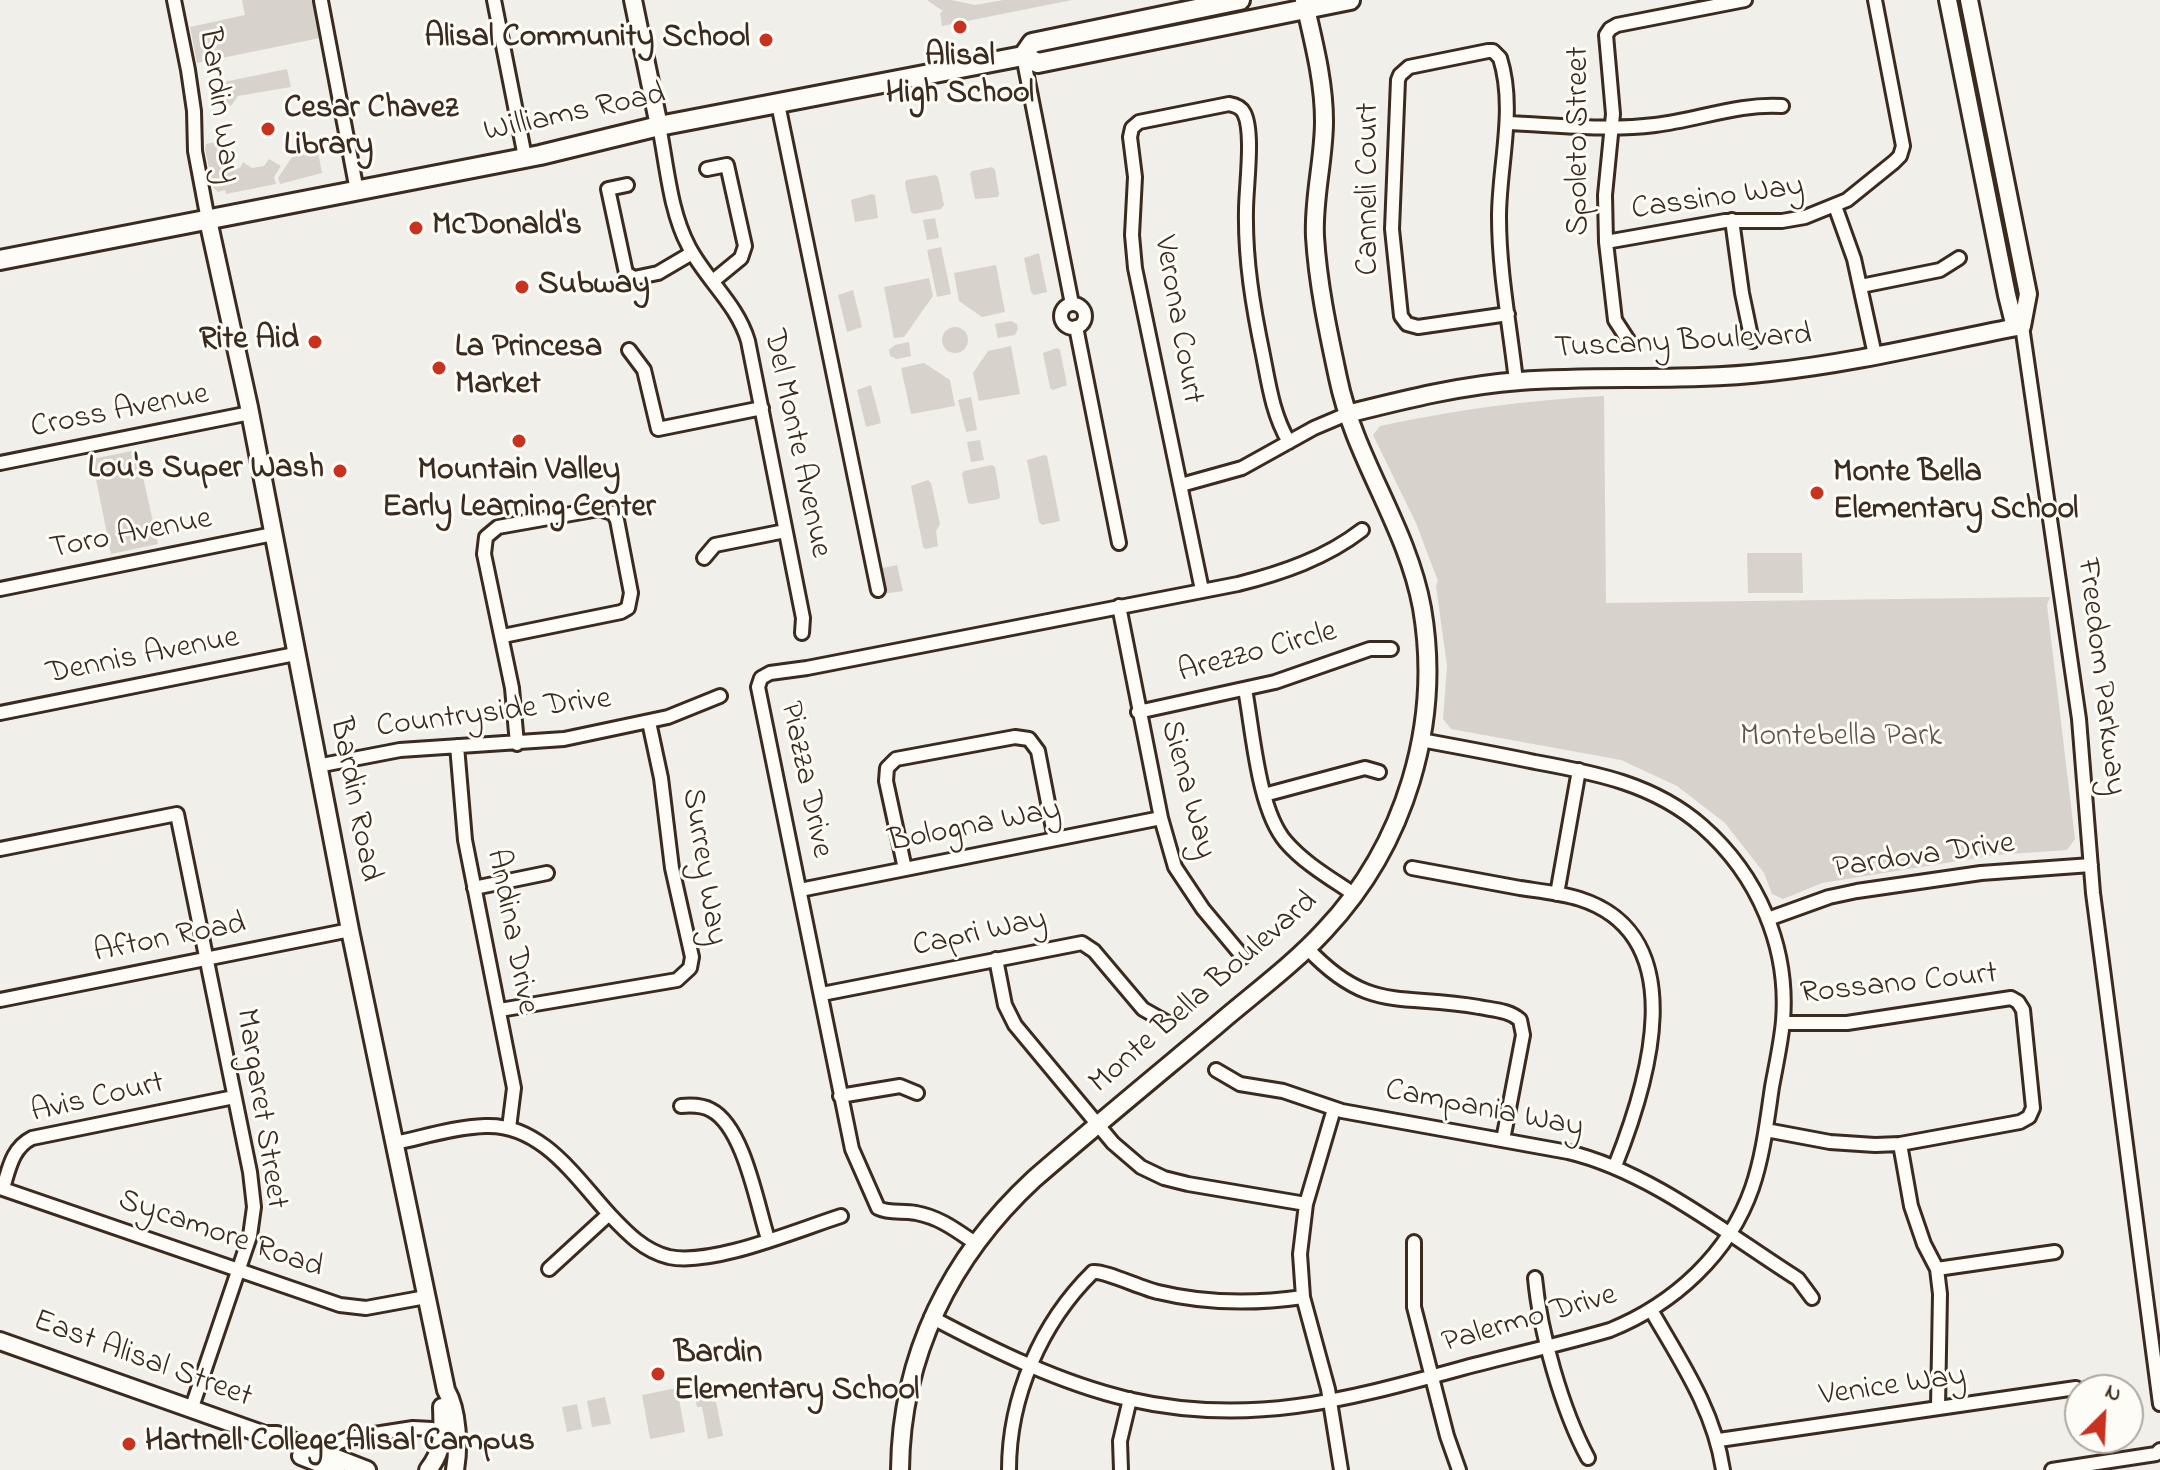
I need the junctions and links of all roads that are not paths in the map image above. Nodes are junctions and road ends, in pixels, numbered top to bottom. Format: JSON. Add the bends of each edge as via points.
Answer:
{"nodes":[{"id":1,"x":174,"y":0,"type":"edge"},
{"id":2,"x":494,"y":0,"type":"edge"},
{"id":3,"x":633,"y":0,"type":"edge"},
{"id":4,"x":1240,"y":0,"type":"edge"},
{"id":5,"x":1350,"y":0,"type":"edge"},
{"id":6,"x":1745,"y":0,"type":"edge"},
{"id":7,"x":1875,"y":0,"type":"edge"},
{"id":8,"x":1948,"y":0,"type":"edge"},
{"id":9,"x":1969,"y":0,"type":"edge"},
{"id":10,"x":321,"y":1,"type":"edge"},
{"id":11,"x":1305,"y":4,"type":"edge"},
{"id":12,"x":1023,"y":56,"type":"junction"},
{"id":13,"x":778,"y":104,"type":"junction"},
{"id":14,"x":1782,"y":106,"type":"dead end"},
{"id":15,"x":1507,"y":123,"type":"junction"},
{"id":16,"x":659,"y":126,"type":"junction"},
{"id":17,"x":1613,"y":127,"type":"junction"},
{"id":18,"x":525,"y":157,"type":"junction"},
{"id":19,"x":707,"y":169,"type":"dead end"},
{"id":20,"x":627,"y":185,"type":"dead end"},
{"id":21,"x":357,"y":191,"type":"junction"},
{"id":22,"x":1835,"y":206,"type":"junction"},
{"id":23,"x":208,"y":220,"type":"junction"},
{"id":24,"x":1732,"y":220,"type":"junction"},
{"id":25,"x":1606,"y":242,"type":"junction"},
{"id":26,"x":692,"y":253,"type":"junction"},
{"id":27,"x":1959,"y":258,"type":"dead end"},
{"id":28,"x":0,"y":260,"type":"edge"},
{"id":29,"x":713,"y":281,"type":"junction"},
{"id":30,"x":1861,"y":286,"type":"junction"},
{"id":31,"x":1508,"y":314,"type":"junction"},
{"id":32,"x":2022,"y":326,"type":"junction"},
{"id":33,"x":1628,"y":340,"type":"dead end"},
{"id":34,"x":1752,"y":341,"type":"dead end"},
{"id":35,"x":629,"y":350,"type":"dead end"},
{"id":36,"x":1875,"y":355,"type":"junction"},
{"id":37,"x":1516,"y":381,"type":"junction"},
{"id":38,"x":762,"y":408,"type":"junction"},
{"id":39,"x":250,"y":413,"type":"junction"},
{"id":40,"x":1347,"y":414,"type":"junction"},
{"id":41,"x":1289,"y":442,"type":"junction"},
{"id":42,"x":0,"y":463,"type":"edge"},
{"id":43,"x":1181,"y":485,"type":"junction"},
{"id":44,"x":1362,"y":530,"type":"dead end"},
{"id":45,"x":785,"y":531,"type":"junction"},
{"id":46,"x":273,"y":534,"type":"junction"},
{"id":47,"x":1119,"y":543,"type":"dead end"},
{"id":48,"x":704,"y":558,"type":"dead end"},
{"id":49,"x":0,"y":589,"type":"edge"},
{"id":50,"x":878,"y":590,"type":"dead end"},
{"id":51,"x":1202,"y":590,"type":"junction"},
{"id":52,"x":1119,"y":606,"type":"junction"},
{"id":53,"x":802,"y":633,"type":"dead end"},
{"id":54,"x":503,"y":636,"type":"junction"},
{"id":55,"x":1391,"y":649,"type":"dead end"},
{"id":56,"x":295,"y":654,"type":"junction"},
{"id":57,"x":1245,"y":689,"type":"junction"},
{"id":58,"x":720,"y":696,"type":"dead end"},
{"id":59,"x":1138,"y":712,"type":"junction"},
{"id":60,"x":0,"y":713,"type":"edge"},
{"id":61,"x":649,"y":722,"type":"junction"},
{"id":62,"x":1421,"y":740,"type":"junction"},
{"id":63,"x":517,"y":744,"type":"junction"},
{"id":64,"x":457,"y":746,"type":"junction"},
{"id":65,"x":317,"y":766,"type":"junction"},
{"id":66,"x":1579,"y":770,"type":"junction"},
{"id":67,"x":1379,"y":772,"type":"dead end"},
{"id":68,"x":1264,"y":795,"type":"junction"},
{"id":69,"x":1161,"y":818,"type":"junction"},
{"id":70,"x":1055,"y":839,"type":"junction"},
{"id":71,"x":0,"y":849,"type":"edge"},
{"id":72,"x":2091,"y":865,"type":"junction"},
{"id":73,"x":1412,"y":868,"type":"dead end"},
{"id":74,"x":905,"y":869,"type":"junction"},
{"id":75,"x":547,"y":873,"type":"dead end"},
{"id":76,"x":474,"y":888,"type":"junction"},
{"id":77,"x":800,"y":890,"type":"junction"},
{"id":78,"x":1557,"y":894,"type":"junction"},
{"id":79,"x":1355,"y":895,"type":"junction"},
{"id":80,"x":1768,"y":919,"type":"junction"},
{"id":81,"x":350,"y":930,"type":"junction"},
{"id":82,"x":1307,"y":948,"type":"junction"},
{"id":83,"x":1243,"y":957,"type":"dead end"},
{"id":84,"x":207,"y":959,"type":"junction"},
{"id":85,"x":996,"y":959,"type":"junction"},
{"id":86,"x":822,"y":994,"type":"junction"},
{"id":87,"x":0,"y":1000,"type":"edge"},
{"id":88,"x":500,"y":1010,"type":"junction"},
{"id":89,"x":1166,"y":1022,"type":"dead end"},
{"id":90,"x":1783,"y":1023,"type":"junction"},
{"id":91,"x":1216,"y":1070,"type":"dead end"},
{"id":92,"x":917,"y":1093,"type":"dead end"},
{"id":93,"x":840,"y":1096,"type":"junction"},
{"id":94,"x":234,"y":1097,"type":"junction"},
{"id":95,"x":681,"y":1106,"type":"dead end"},
{"id":96,"x":1334,"y":1109,"type":"junction"},
{"id":97,"x":1099,"y":1124,"type":"junction"},
{"id":98,"x":509,"y":1128,"type":"junction"},
{"id":99,"x":1766,"y":1130,"type":"junction"},
{"id":100,"x":1503,"y":1140,"type":"junction"},
{"id":101,"x":395,"y":1143,"type":"junction"},
{"id":102,"x":1900,"y":1144,"type":"junction"},
{"id":103,"x":1615,"y":1166,"type":"junction"},
{"id":104,"x":1,"y":1188,"type":"edge"},
{"id":105,"x":1306,"y":1204,"type":"junction"},
{"id":106,"x":609,"y":1214,"type":"junction"},
{"id":107,"x":841,"y":1216,"type":"dead end"},
{"id":108,"x":1729,"y":1234,"type":"junction"},
{"id":109,"x":768,"y":1239,"type":"junction"},
{"id":110,"x":1414,"y":1242,"type":"dead end"},
{"id":111,"x":975,"y":1243,"type":"junction"},
{"id":112,"x":2055,"y":1252,"type":"dead end"},
{"id":113,"x":549,"y":1269,"type":"dead end"},
{"id":114,"x":1937,"y":1269,"type":"junction"},
{"id":115,"x":240,"y":1270,"type":"junction"},
{"id":116,"x":1535,"y":1278,"type":"dead end"},
{"id":117,"x":426,"y":1297,"type":"junction"},
{"id":118,"x":1303,"y":1297,"type":"junction"},
{"id":119,"x":1812,"y":1298,"type":"dead end"},
{"id":120,"x":1651,"y":1310,"type":"junction"},
{"id":121,"x":931,"y":1317,"type":"junction"},
{"id":122,"x":0,"y":1341,"type":"edge"},
{"id":123,"x":1549,"y":1345,"type":"junction"},
{"id":124,"x":1031,"y":1364,"type":"junction"},
{"id":125,"x":1432,"y":1377,"type":"junction"},
{"id":126,"x":446,"y":1390,"type":"junction"},
{"id":127,"x":2064,"y":1390,"type":"edge"},
{"id":128,"x":1130,"y":1399,"type":"junction"},
{"id":129,"x":1330,"y":1402,"type":"junction"},
{"id":130,"x":2160,"y":1404,"type":"edge"},
{"id":131,"x":192,"y":1407,"type":"junction"},
{"id":132,"x":1938,"y":1407,"type":"junction"},
{"id":133,"x":265,"y":1435,"type":"junction"},
{"id":134,"x":443,"y":1437,"type":"junction"},
{"id":135,"x":349,"y":1438,"type":"junction"},
{"id":136,"x":1719,"y":1440,"type":"junction"},
{"id":137,"x":2160,"y":1450,"type":"edge"},
{"id":138,"x":319,"y":1451,"type":"junction"},
{"id":139,"x":1588,"y":1458,"type":"dead end"},
{"id":140,"x":344,"y":1467,"type":"edge"},
{"id":141,"x":367,"y":1470,"type":"edge"},
{"id":142,"x":428,"y":1470,"type":"edge"},
{"id":143,"x":455,"y":1470,"type":"edge"},
{"id":144,"x":900,"y":1470,"type":"edge"},
{"id":145,"x":1009,"y":1470,"type":"edge"},
{"id":146,"x":1121,"y":1470,"type":"edge"},
{"id":147,"x":1341,"y":1470,"type":"edge"},
{"id":148,"x":1459,"y":1470,"type":"edge"},
{"id":149,"x":1723,"y":1470,"type":"edge"},
{"id":150,"x":2052,"y":1470,"type":"edge"}],
"edges":[{"from":1,"to":23,"type":"street","name":"Bardin Way"},
{"from":2,"to":18,"type":"street"},
{"from":3,"to":16,"type":"street","name":"Del Monte Avenue"},
{"from":4,"to":12,"type":"main road","name":"Williams Road","via":[[1032,43]]},
{"from":5,"to":11,"type":"main road","name":"Williams Road"},
{"from":6,"to":17,"type":"street","name":"Spoleto Street","via":[[1610,29],[1605,43]]},
{"from":7,"to":22,"type":"street","name":"Cassino Way","via":[[1903,146],[1894,162]]},
{"from":8,"to":32,"type":"street","name":"Freedom Parkway","via":[[2007,295],[2013,319]]},
{"from":9,"to":32,"type":"street","name":"Freedom Parkway","via":[[2028,294]]},
{"from":10,"to":21,"type":"street"},
{"from":11,"to":12,"type":"main road","name":"Williams Road","via":[[1038,63]]},
{"from":11,"to":40,"type":"street","name":"Monte Bella Boulevard","via":[[1324,118],[1315,218],[1317,265]]},
{"from":12,"to":13,"type":"main road","name":"Williams Road"},
{"from":12,"to":47,"type":"street","via":[[1072,304],[1083,312],[1076,327]]},
{"from":13,"to":16,"type":"main road","name":"Williams Road"},
{"from":13,"to":50,"type":"street"},
{"from":14,"to":17,"type":"street"},
{"from":15,"to":17,"type":"street"},
{"from":15,"to":31,"type":"street","name":"Canneli Court","via":[[1499,216]]},
{"from":15,"to":31,"type":"street","name":"Canneli Court","via":[[1502,63],[1493,51],[1409,67],[1400,75],[1392,229],[1401,316],[1418,327]]},
{"from":16,"to":18,"type":"main road","name":"Williams Road"},
{"from":16,"to":26,"type":"street","name":"Del Monte Avenue","via":[[678,220]]},
{"from":17,"to":25,"type":"street","name":"Spoleto Street"},
{"from":18,"to":21,"type":"main road","name":"Williams Road"},
{"from":19,"to":29,"type":"street","via":[[727,165],[745,246],[741,258]]},
{"from":20,"to":26,"type":"street","via":[[608,189],[626,273],[634,278],[658,273]]},
{"from":21,"to":23,"type":"main road","name":"Williams Road"},
{"from":22,"to":24,"type":"street","name":"Cassino Way","via":[[1794,220]]},
{"from":22,"to":30,"type":"street"},
{"from":23,"to":28,"type":"main road","name":"Williams Road"},
{"from":23,"to":39,"type":"street","name":"Bardin Road"},
{"from":24,"to":25,"type":"street","name":"Cassino Way"},
{"from":24,"to":34,"type":"street"},
{"from":25,"to":33,"type":"street","name":"Spoleto Street","via":[[1615,320]]},
{"from":26,"to":29,"type":"street","name":"Del Monte Avenue"},
{"from":27,"to":30,"type":"street","via":[[1940,270]]},
{"from":29,"to":38,"type":"street","name":"Del Monte Avenue","via":[[744,328]]},
{"from":30,"to":36,"type":"street"},
{"from":31,"to":37,"type":"street","name":"Canneli Court"},
{"from":32,"to":36,"type":"street","name":"Tuscany Boulevard"},
{"from":32,"to":72,"type":"street","name":"Freedom Parkway","via":[[2071,657]]},
{"from":35,"to":38,"type":"street","via":[[644,370],[658,429]]},
{"from":36,"to":37,"type":"street","name":"Tuscany Boulevard","via":[[1714,377]]},
{"from":37,"to":40,"type":"street","name":"Tuscany Boulevard"},
{"from":38,"to":45,"type":"street","name":"Del Monte Avenue"},
{"from":39,"to":42,"type":"street","name":"Cross Avenue"},
{"from":39,"to":46,"type":"street","name":"Bardin Road"},
{"from":40,"to":41,"type":"street"},
{"from":40,"to":62,"type":"street","name":"Monte Bella Boulevard","via":[[1415,576],[1427,663]]},
{"from":41,"to":43,"type":"street","via":[[1242,468]]},
{"from":41,"to":43,"type":"street","name":"Verona Court","via":[[1272,405],[1250,288],[1245,114],[1229,104],[1139,122],[1130,137],[1133,247]]},
{"from":43,"to":51,"type":"street","name":"Verona Court"},
{"from":44,"to":51,"type":"street","name":"Piazza Drive","via":[[1334,549],[1279,572]]},
{"from":45,"to":48,"type":"street","via":[[715,545]]},
{"from":45,"to":53,"type":"street","name":"Del Monte Avenue"},
{"from":46,"to":49,"type":"street","name":"Toro Avenue"},
{"from":46,"to":56,"type":"street","name":"Bardin Road"},
{"from":51,"to":52,"type":"street","name":"Piazza Drive"},
{"from":52,"to":59,"type":"street","name":"Siena Way"},
{"from":52,"to":77,"type":"street","name":"Piazza Drive","via":[[761,678],[758,687]]},
{"from":54,"to":54,"type":"street","via":[[628,608],[631,593],[617,520],[609,511],[498,527],[489,533],[484,547]]},
{"from":54,"to":63,"type":"street"},
{"from":55,"to":57,"type":"street","name":"Arezzo Circle","via":[[1370,649]]},
{"from":56,"to":60,"type":"street","name":"Dennis Avenue"},
{"from":56,"to":65,"type":"street","name":"Bardin Road"},
{"from":57,"to":59,"type":"street","name":"Arezzo Circle"},
{"from":57,"to":68,"type":"street"},
{"from":58,"to":61,"type":"street","name":"Countryside Drive"},
{"from":59,"to":69,"type":"street","name":"Siena Way"},
{"from":61,"to":63,"type":"street","name":"Countryside Drive"},
{"from":61,"to":88,"type":"street","name":"Surrey Way","via":[[690,968],[677,980]]},
{"from":62,"to":66,"type":"street","name":"Palermo Drive"},
{"from":62,"to":79,"type":"street","name":"Monte Bella Boulevard","via":[[1399,814]]},
{"from":63,"to":64,"type":"street","name":"Countryside Drive"},
{"from":64,"to":65,"type":"street","name":"Countryside Drive","via":[[400,750]]},
{"from":64,"to":76,"type":"street","name":"Andina Drive"},
{"from":65,"to":81,"type":"street","name":"Bardin Road"},
{"from":66,"to":78,"type":"street"},
{"from":66,"to":80,"type":"street","name":"Palermo Drive","via":[[1647,790],[1701,825],[1738,865]]},
{"from":67,"to":68,"type":"street","via":[[1365,768]]},
{"from":68,"to":79,"type":"street","via":[[1288,844]]},
{"from":69,"to":70,"type":"street","name":"Bologna Way"},
{"from":69,"to":83,"type":"street","name":"Siena Way","via":[[1187,888]]},
{"from":70,"to":74,"type":"street","name":"Bologna Way"},
{"from":70,"to":74,"type":"street","via":[[1038,751],[1029,739],[1015,737],[896,759],[887,768],[886,781]]},
{"from":71,"to":84,"type":"street","name":"Margaret Street","via":[[177,814]]},
{"from":72,"to":80,"type":"street","name":"Pardova Drive","via":[[1981,873],[1857,891]]},
{"from":72,"to":130,"type":"street","name":"Freedom Parkway"},
{"from":73,"to":78,"type":"street"},
{"from":74,"to":77,"type":"street","name":"Bologna Way"},
{"from":75,"to":76,"type":"street"},
{"from":76,"to":88,"type":"street","name":"Andina Drive"},
{"from":77,"to":86,"type":"street","name":"Piazza Drive"},
{"from":78,"to":103,"type":"street","via":[[1614,918],[1641,949],[1653,983],[1643,1077]]},
{"from":79,"to":82,"type":"street","name":"Monte Bella Boulevard"},
{"from":80,"to":90,"type":"street","name":"Palermo Drive","via":[[1783,981]]},
{"from":81,"to":84,"type":"street","name":"Afton Road"},
{"from":81,"to":101,"type":"street","name":"Bardin Road"},
{"from":82,"to":97,"type":"street","name":"Monte Bella Boulevard"},
{"from":82,"to":100,"type":"street","via":[[1368,994],[1457,1003],[1511,1013],[1520,1020],[1523,1035]]},
{"from":84,"to":87,"type":"street","name":"Afton Road"},
{"from":84,"to":94,"type":"street","name":"Margaret Street"},
{"from":85,"to":86,"type":"street","name":"Capri Way"},
{"from":85,"to":89,"type":"street","name":"Capri Way","via":[[1082,943],[1143,1009]]},
{"from":85,"to":97,"type":"street","via":[[1005,1005],[1015,1025]]},
{"from":86,"to":93,"type":"street","name":"Piazza Drive"},
{"from":88,"to":98,"type":"street","name":"Andina Drive","via":[[514,1088]]},
{"from":90,"to":99,"type":"street","name":"Palermo Drive"},
{"from":90,"to":102,"type":"street","name":"Rossano Court","via":[[1847,1023],[2006,998],[2018,1002],[2033,1100],[2029,1117]]},
{"from":91,"to":96,"type":"street","name":"Campania Way","via":[[1233,1082],[1290,1093]]},
{"from":92,"to":93,"type":"street","via":[[900,1086]]},
{"from":93,"to":111,"type":"street","name":"Piazza Drive","via":[[852,1149],[878,1208],[931,1216]]},
{"from":94,"to":104,"type":"street","name":"Avis Court","via":[[32,1138],[16,1152]]},
{"from":94,"to":115,"type":"street","name":"Margaret Street","via":[[254,1207]]},
{"from":95,"to":109,"type":"street","via":[[704,1106],[729,1127]]},
{"from":96,"to":100,"type":"street","name":"Campania Way"},
{"from":96,"to":105,"type":"street"},
{"from":97,"to":105,"type":"street","via":[[1122,1153],[1152,1173]]},
{"from":97,"to":111,"type":"street","name":"Monte Bella Boulevard","via":[[1016,1195]]},
{"from":98,"to":101,"type":"street","via":[[474,1127]]},
{"from":98,"to":106,"type":"street","via":[[547,1148]]},
{"from":99,"to":102,"type":"street","name":"Rossano Court","via":[[1851,1145]]},
{"from":99,"to":108,"type":"street","name":"Palermo Drive","via":[[1752,1189]]},
{"from":100,"to":103,"type":"street","name":"Campania Way"},
{"from":101,"to":117,"type":"street","name":"Bardin Road"},
{"from":102,"to":114,"type":"street","via":[[1907,1193]]},
{"from":103,"to":108,"type":"street","name":"Campania Way"},
{"from":104,"to":115,"type":"street","name":"Sycamore Road"},
{"from":105,"to":118,"type":"street","via":[[1300,1254]]},
{"from":106,"to":109,"type":"street","via":[[640,1244],[669,1257],[708,1257]]},
{"from":106,"to":113,"type":"street"},
{"from":107,"to":109,"type":"street"},
{"from":108,"to":119,"type":"street","name":"Campania Way","via":[[1798,1279]]},
{"from":108,"to":120,"type":"street","name":"Palermo Drive","via":[[1701,1270]]},
{"from":110,"to":125,"type":"street","via":[[1413,1296]]},
{"from":111,"to":121,"type":"street","name":"Monte Bella Boulevard"},
{"from":112,"to":114,"type":"street"},
{"from":114,"to":132,"type":"street"},
{"from":115,"to":117,"type":"street","name":"Sycamore Road","via":[[349,1307]]},
{"from":115,"to":131,"type":"street","name":"Margaret Street"},
{"from":116,"to":123,"type":"street"},
{"from":117,"to":126,"type":"street","name":"Bardin Road"},
{"from":118,"to":124,"type":"street","via":[[1214,1302],[1155,1292],[1095,1271],[1055,1319]]},
{"from":118,"to":129,"type":"street"},
{"from":120,"to":123,"type":"street","name":"Palermo Drive","via":[[1610,1330]]},
{"from":120,"to":136,"type":"street"},
{"from":121,"to":124,"type":"street","name":"Palermo Drive"},
{"from":121,"to":144,"type":"street","name":"Monte Bella Boulevard","via":[[908,1390]]},
{"from":122,"to":131,"type":"street","name":"East Alisal Street"},
{"from":123,"to":125,"type":"street","name":"Palermo Drive"},
{"from":123,"to":139,"type":"street","via":[[1569,1417]]},
{"from":124,"to":128,"type":"street","name":"Palermo Drive"},
{"from":124,"to":145,"type":"street","via":[[1015,1413]]},
{"from":125,"to":129,"type":"street","name":"Palermo Drive"},
{"from":125,"to":148,"type":"street"},
{"from":126,"to":134,"type":"street","name":"Bardin Road"},
{"from":126,"to":143,"type":"street","name":"Bardin Road","via":[[457,1449]]},
{"from":127,"to":132,"type":"street","name":"Venice Way"},
{"from":128,"to":129,"type":"street","name":"Palermo Drive","via":[[1229,1411]]},
{"from":128,"to":146,"type":"street","via":[[1120,1441]]},
{"from":129,"to":147,"type":"street"},
{"from":131,"to":133,"type":"street","name":"East Alisal Street"},
{"from":132,"to":136,"type":"street","name":"Venice Way"},
{"from":133,"to":138,"type":"street","name":"East Alisal Street"},
{"from":133,"to":140,"type":"street","name":"East Alisal Street","via":[[274,1443]]},
{"from":134,"to":135,"type":"street","via":[[424,1427]]},
{"from":134,"to":142,"type":"street","name":"Bardin Road"},
{"from":135,"to":138,"type":"street"},
{"from":135,"to":140,"type":"street"},
{"from":136,"to":149,"type":"street"},
{"from":137,"to":150,"type":"street"},
{"from":138,"to":140,"type":"street","name":"East Alisal Street"},
{"from":140,"to":141,"type":"street","name":"East Alisal Street"}]}
